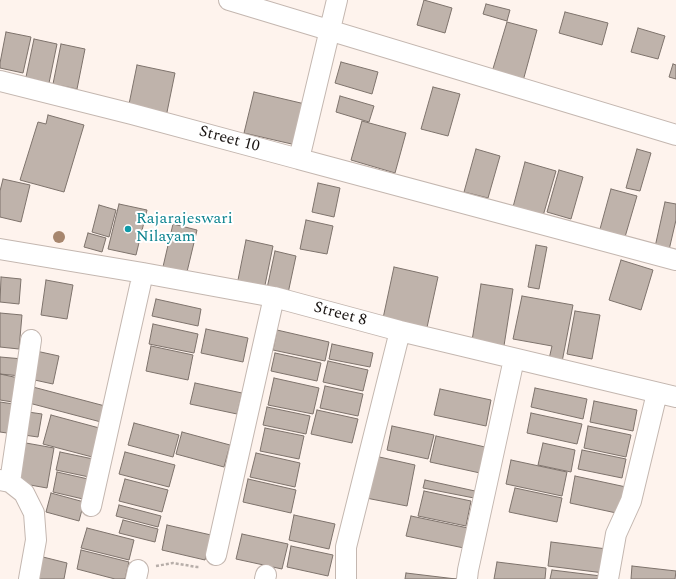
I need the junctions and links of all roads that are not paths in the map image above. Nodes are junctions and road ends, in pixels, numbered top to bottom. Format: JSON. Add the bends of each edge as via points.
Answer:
{"nodes":[{"id":1,"x":229,"y":0,"type":"edge"},
{"id":2,"x":338,"y":0,"type":"edge"},
{"id":3,"x":330,"y":30,"type":"junction"},
{"id":4,"x":0,"y":81,"type":"edge"},
{"id":5,"x":676,"y":135,"type":"edge"},
{"id":6,"x":299,"y":159,"type":"junction"},
{"id":7,"x":0,"y":249,"type":"edge"},
{"id":8,"x":676,"y":260,"type":"edge"},
{"id":9,"x":144,"y":273,"type":"junction"},
{"id":10,"x":274,"y":298,"type":"junction"},
{"id":11,"x":400,"y":331,"type":"junction"},
{"id":12,"x":31,"y":340,"type":"dead end"},
{"id":13,"x":514,"y":359,"type":"junction"},
{"id":14,"x":667,"y":395,"type":"edge"},
{"id":15,"x":5,"y":481,"type":"edge"},
{"id":16,"x":91,"y":506,"type":"dead end"},
{"id":17,"x":216,"y":555,"type":"road end"},
{"id":18,"x":29,"y":579,"type":"edge"},
{"id":19,"x":346,"y":579,"type":"edge"},
{"id":20,"x":467,"y":579,"type":"edge"},
{"id":21,"x":608,"y":579,"type":"edge"}],
"edges":[{"from":1,"to":3,"type":"street"},
{"from":2,"to":3,"type":"street"},
{"from":3,"to":5,"type":"street"},
{"from":3,"to":6,"type":"street"},
{"from":4,"to":6,"type":"street","name":"Street 10"},
{"from":6,"to":8,"type":"street","name":"Street 10"},
{"from":7,"to":9,"type":"street","name":"Street 8"},
{"from":9,"to":10,"type":"street","name":"Street 8"},
{"from":9,"to":16,"type":"street"},
{"from":10,"to":11,"type":"street","name":"Street 8"},
{"from":10,"to":17,"type":"street"},
{"from":11,"to":13,"type":"street","name":"Street 8"},
{"from":11,"to":19,"type":"street","via":[[346,547]]},
{"from":12,"to":15,"type":"street"},
{"from":13,"to":14,"type":"street","name":"Street 8"},
{"from":13,"to":20,"type":"street"},
{"from":14,"to":21,"type":"street","via":[[631,501],[616,534]]},
{"from":15,"to":18,"type":"street","via":[[24,493],[34,513],[36,540]]}]}
